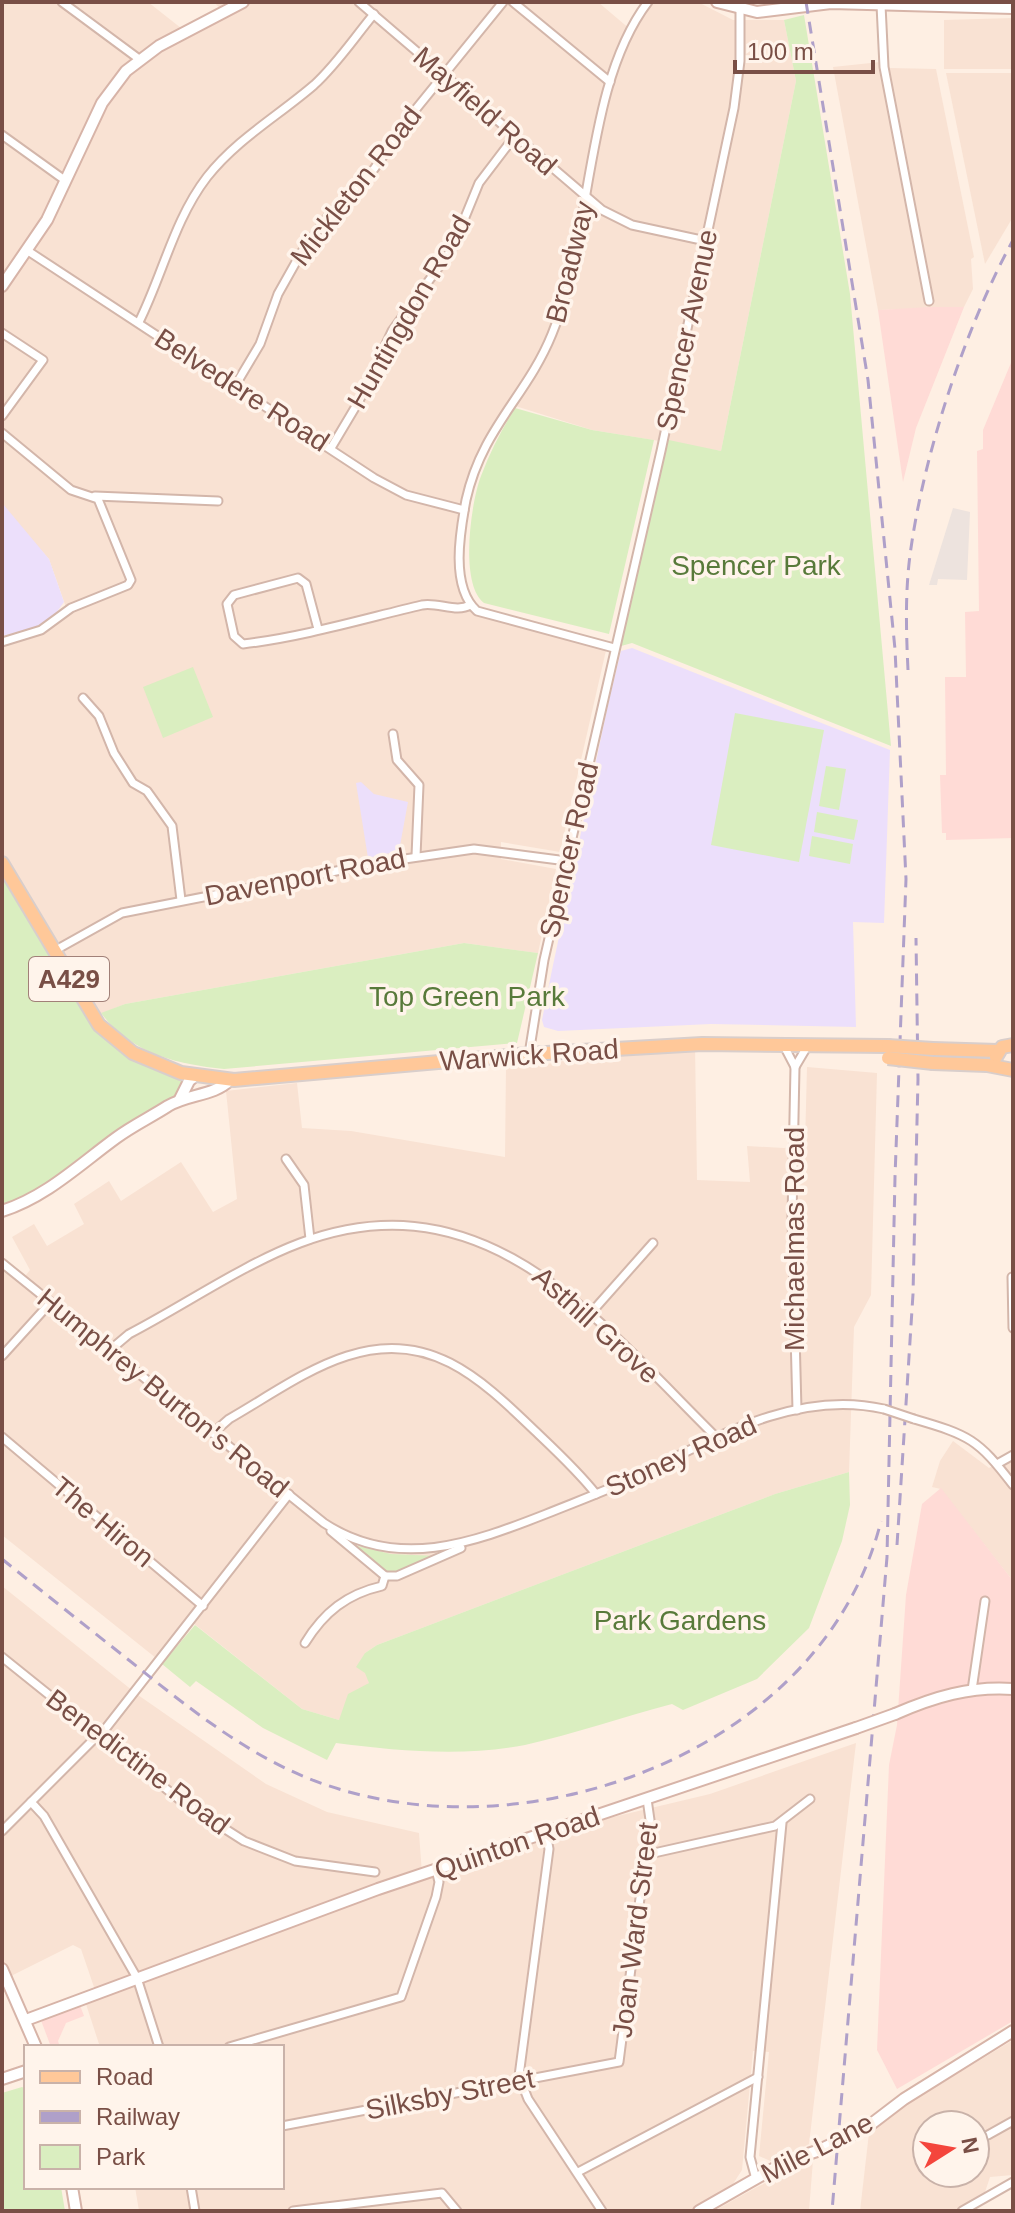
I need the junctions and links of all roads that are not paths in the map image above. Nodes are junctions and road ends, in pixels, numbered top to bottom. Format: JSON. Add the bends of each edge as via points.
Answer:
{"nodes":[{"id":1,"x":62,"y":2,"type":"edge"},
{"id":2,"x":243,"y":2,"type":"edge"},
{"id":3,"x":359,"y":2,"type":"edge"},
{"id":4,"x":503,"y":2,"type":"edge"},
{"id":5,"x":513,"y":2,"type":"edge"},
{"id":6,"x":648,"y":2,"type":"edge"},
{"id":7,"x":717,"y":2,"type":"edge"},
{"id":8,"x":881,"y":5,"type":"junction"},
{"id":9,"x":968,"y":5,"type":"edge"},
{"id":10,"x":740,"y":6,"type":"edge"},
{"id":11,"x":1013,"y":8,"type":"edge"},
{"id":12,"x":374,"y":14,"type":"junction"},
{"id":13,"x":139,"y":59,"type":"junction"},
{"id":14,"x":444,"y":75,"type":"junction"},
{"id":15,"x":610,"y":82,"type":"junction"},
{"id":16,"x":2,"y":135,"type":"edge"},
{"id":17,"x":514,"y":137,"type":"junction"},
{"id":18,"x":66,"y":181,"type":"junction"},
{"id":19,"x":586,"y":197,"type":"junction"},
{"id":20,"x":706,"y":241,"type":"junction"},
{"id":21,"x":28,"y":251,"type":"junction"},
{"id":22,"x":2,"y":286,"type":"edge"},
{"id":23,"x":929,"y":301,"type":"dead end"},
{"id":24,"x":139,"y":322,"type":"junction"},
{"id":25,"x":2,"y":333,"type":"edge"},
{"id":26,"x":235,"y":386,"type":"junction"},
{"id":27,"x":2,"y":415,"type":"edge"},
{"id":28,"x":2,"y":433,"type":"edge"},
{"id":29,"x":331,"y":448,"type":"junction"},
{"id":30,"x":95,"y":496,"type":"junction"},
{"id":31,"x":218,"y":501,"type":"dead end"},
{"id":32,"x":464,"y":510,"type":"junction"},
{"id":33,"x":470,"y":605,"type":"junction"},
{"id":34,"x":318,"y":629,"type":"junction"},
{"id":35,"x":2,"y":642,"type":"edge"},
{"id":36,"x":614,"y":648,"type":"junction"},
{"id":37,"x":83,"y":698,"type":"dead end"},
{"id":38,"x":393,"y":734,"type":"dead end"},
{"id":39,"x":416,"y":856,"type":"junction"},
{"id":40,"x":567,"y":861,"type":"junction"},
{"id":41,"x":2,"y":863,"type":"edge"},
{"id":42,"x":181,"y":900,"type":"junction"},
{"id":43,"x":53,"y":952,"type":"junction"},
{"id":44,"x":810,"y":1043,"type":"junction"},
{"id":45,"x":783,"y":1044,"type":"junction"},
{"id":46,"x":1013,"y":1045,"type":"edge"},
{"id":47,"x":998,"y":1051,"type":"junction"},
{"id":48,"x":888,"y":1052,"type":"junction"},
{"id":49,"x":529,"y":1054,"type":"junction"},
{"id":50,"x":795,"y":1067,"type":"junction"},
{"id":51,"x":164,"y":1068,"type":"junction"},
{"id":52,"x":1006,"y":1069,"type":"edge"},
{"id":53,"x":196,"y":1075,"type":"junction"},
{"id":54,"x":230,"y":1080,"type":"junction"},
{"id":55,"x":187,"y":1086,"type":"junction"},
{"id":56,"x":180,"y":1099,"type":"junction"},
{"id":57,"x":286,"y":1159,"type":"dead end"},
{"id":58,"x":2,"y":1211,"type":"edge"},
{"id":59,"x":310,"y":1239,"type":"junction"},
{"id":60,"x":653,"y":1243,"type":"dead end"},
{"id":61,"x":2,"y":1263,"type":"edge"},
{"id":62,"x":1012,"y":1277,"type":"edge"},
{"id":63,"x":51,"y":1302,"type":"junction"},
{"id":64,"x":590,"y":1314,"type":"junction"},
{"id":65,"x":1013,"y":1328,"type":"edge"},
{"id":66,"x":110,"y":1350,"type":"junction"},
{"id":67,"x":2,"y":1356,"type":"edge"},
{"id":68,"x":797,"y":1410,"type":"junction"},
{"id":69,"x":213,"y":1433,"type":"junction"},
{"id":70,"x":715,"y":1436,"type":"junction"},
{"id":71,"x":2,"y":1437,"type":"edge"},
{"id":72,"x":1013,"y":1455,"type":"edge"},
{"id":73,"x":997,"y":1464,"type":"junction"},
{"id":74,"x":1013,"y":1485,"type":"edge"},
{"id":75,"x":289,"y":1494,"type":"junction"},
{"id":76,"x":596,"y":1494,"type":"junction"},
{"id":77,"x":324,"y":1523,"type":"junction"},
{"id":78,"x":473,"y":1542,"type":"junction"},
{"id":79,"x":384,"y":1547,"type":"joint"},
{"id":80,"x":385,"y":1576,"type":"junction"},
{"id":81,"x":985,"y":1601,"type":"dead end"},
{"id":82,"x":203,"y":1606,"type":"junction"},
{"id":83,"x":305,"y":1643,"type":"dead end"},
{"id":84,"x":2,"y":1657,"type":"edge"},
{"id":85,"x":1013,"y":1689,"type":"edge"},
{"id":86,"x":972,"y":1690,"type":"junction"},
{"id":87,"x":98,"y":1736,"type":"junction"},
{"id":88,"x":647,"y":1799,"type":"junction"},
{"id":89,"x":810,"y":1799,"type":"dead end"},
{"id":90,"x":31,"y":1802,"type":"junction"},
{"id":91,"x":782,"y":1823,"type":"junction"},
{"id":92,"x":2,"y":1831,"type":"edge"},
{"id":93,"x":546,"y":1833,"type":"junction"},
{"id":94,"x":645,"y":1855,"type":"junction"},
{"id":95,"x":436,"y":1870,"type":"junction"},
{"id":96,"x":375,"y":1872,"type":"dead end"},
{"id":97,"x":2,"y":1969,"type":"edge"},
{"id":98,"x":137,"y":1978,"type":"junction"},
{"id":99,"x":26,"y":2020,"type":"junction"},
{"id":100,"x":1013,"y":2031,"type":"edge"},
{"id":101,"x":35,"y":2045,"type":"edge"},
{"id":102,"x":158,"y":2045,"type":"edge"},
{"id":103,"x":236,"y":2045,"type":"edge"},
{"id":104,"x":619,"y":2062,"type":"joint"},
{"id":105,"x":24,"y":2072,"type":"edge"},
{"id":106,"x":758,"y":2077,"type":"junction"},
{"id":107,"x":2,"y":2079,"type":"edge"},
{"id":108,"x":520,"y":2081,"type":"junction"},
{"id":109,"x":1013,"y":2121,"type":"edge"},
{"id":110,"x":284,"y":2126,"type":"edge"},
{"id":111,"x":991,"y":2133,"type":"edge"},
{"id":112,"x":578,"y":2172,"type":"junction"},
{"id":113,"x":756,"y":2179,"type":"junction"},
{"id":114,"x":1013,"y":2182,"type":"edge"},
{"id":115,"x":72,"y":2189,"type":"edge"},
{"id":116,"x":191,"y":2189,"type":"edge"},
{"id":117,"x":76,"y":2211,"type":"edge"},
{"id":118,"x":195,"y":2211,"type":"edge"},
{"id":119,"x":293,"y":2211,"type":"edge"},
{"id":120,"x":457,"y":2211,"type":"edge"},
{"id":121,"x":602,"y":2211,"type":"edge"},
{"id":122,"x":699,"y":2211,"type":"edge"},
{"id":123,"x":962,"y":2211,"type":"edge"}],
"edges":[{"from":1,"to":13,"type":"street"},
{"from":2,"to":13,"type":"street"},
{"from":3,"to":12,"type":"street","name":"Mayfield Road"},
{"from":4,"to":14,"type":"street","name":"Mickleton Road"},
{"from":5,"to":15,"type":"street"},
{"from":6,"to":15,"type":"street","name":"Broadway"},
{"from":7,"to":10,"type":"street"},
{"from":8,"to":9,"type":"street"},
{"from":8,"to":10,"type":"street","via":[[820,4],[770,12]]},
{"from":8,"to":23,"type":"street","via":[[884,67]]},
{"from":9,"to":11,"type":"street"},
{"from":10,"to":20,"type":"street","name":"Spencer Avenue","via":[[736,94]]},
{"from":12,"to":14,"type":"street","name":"Mayfield Road"},
{"from":12,"to":24,"type":"street","via":[[325,74],[231,149],[204,180],[176,229]]},
{"from":13,"to":18,"type":"street","via":[[102,103]]},
{"from":14,"to":17,"type":"street","name":"Mayfield Road"},
{"from":14,"to":26,"type":"street","name":"Mickleton Road","via":[[382,159],[295,261],[260,344]]},
{"from":15,"to":19,"type":"street","name":"Broadway"},
{"from":16,"to":18,"type":"street"},
{"from":17,"to":19,"type":"street","name":"Mayfield Road"},
{"from":17,"to":29,"type":"street","name":"Huntingdon Road","via":[[479,183],[442,265],[392,331]]},
{"from":18,"to":21,"type":"street"},
{"from":19,"to":20,"type":"street","name":"Mayfield Road","via":[[632,225]]},
{"from":19,"to":32,"type":"street","name":"Broadway","via":[[556,323],[537,365],[490,434]]},
{"from":20,"to":36,"type":"street","name":"Spencer Avenue"},
{"from":21,"to":22,"type":"street"},
{"from":21,"to":24,"type":"street","name":"Belvedere Road"},
{"from":24,"to":26,"type":"street","name":"Belvedere Road"},
{"from":25,"to":27,"type":"street","via":[[43,360]]},
{"from":26,"to":29,"type":"street","name":"Belvedere Road"},
{"from":28,"to":30,"type":"street","via":[[71,490]]},
{"from":29,"to":32,"type":"street","name":"Belvedere Road","via":[[406,495]]},
{"from":30,"to":31,"type":"street"},
{"from":30,"to":35,"type":"street","via":[[131,577],[129,584],[71,608],[41,630]]},
{"from":32,"to":33,"type":"street","name":"Broadway","via":[[462,580]]},
{"from":33,"to":34,"type":"street","via":[[464,609],[428,604]]},
{"from":33,"to":36,"type":"street","via":[[483,614]]},
{"from":34,"to":34,"type":"street","via":[[243,644],[234,636],[227,604],[234,595],[298,578],[306,584]]},
{"from":36,"to":40,"type":"street","name":"Spencer Road"},
{"from":37,"to":42,"type":"street","via":[[99,716],[133,783],[145,789],[172,826]]},
{"from":38,"to":39,"type":"street","via":[[397,760],[419,785]]},
{"from":39,"to":40,"type":"street","name":"Davenport Road","via":[[501,850]]},
{"from":39,"to":42,"type":"street","name":"Davenport Road"},
{"from":40,"to":49,"type":"street","name":"Spencer Road"},
{"from":41,"to":43,"type":"main road","number":"A429"},
{"from":42,"to":43,"type":"street","name":"Davenport Road","via":[[112,917]]},
{"from":43,"to":51,"type":"main road","number":"A429","via":[[104,1031]]},
{"from":44,"to":45,"type":"main road","name":"Warwick Road","number":"A429"},
{"from":44,"to":48,"type":"main road","name":"Warwick Road","number":"A429"},
{"from":44,"to":50,"type":"street"},
{"from":45,"to":49,"type":"main road","name":"Warwick Road","number":"A429"},
{"from":45,"to":50,"type":"street","name":"Michaelmas Road"},
{"from":46,"to":47,"type":"main road","name":"Warwick Road","number":"A429"},
{"from":47,"to":48,"type":"main road","name":"Warwick Road","number":"A429","bridge":true},
{"from":47,"to":52,"type":"main road","name":"Warwick Road","number":"A429"},
{"from":48,"to":52,"type":"main road","name":"Warwick Road","number":"A429","bridge":true,"via":[[933,1063]]},
{"from":49,"to":54,"type":"main road","name":"Warwick Road","number":"A429"},
{"from":50,"to":68,"type":"street","name":"Michaelmas Road"},
{"from":51,"to":53,"type":"main road","number":"A429"},
{"from":51,"to":55,"type":"street"},
{"from":53,"to":54,"type":"main road","name":"Warwick Road","number":"A429"},
{"from":53,"to":55,"type":"street"},
{"from":54,"to":56,"type":"street","via":[[221,1089]]},
{"from":55,"to":56,"type":"street"},
{"from":56,"to":58,"type":"street","via":[[40,1194]]},
{"from":57,"to":59,"type":"street","via":[[304,1185]]},
{"from":59,"to":64,"type":"street","name":"Asthill Grove","via":[[379,1227],[466,1237],[537,1270]]},
{"from":59,"to":66,"type":"street","name":"Asthill Grove","via":[[129,1334]]},
{"from":60,"to":64,"type":"street"},
{"from":61,"to":63,"type":"street","name":"Humphrey Burton's Road"},
{"from":62,"to":65,"type":"street"},
{"from":63,"to":66,"type":"street","name":"Humphrey Burton's Road"},
{"from":63,"to":67,"type":"street"},
{"from":64,"to":70,"type":"street","name":"Asthill Grove"},
{"from":66,"to":69,"type":"street","name":"Humphrey Burton's Road"},
{"from":68,"to":70,"type":"street","name":"Stoney Road"},
{"from":68,"to":73,"type":"street","name":"Stoney Road","bridge":true,"via":[[857,1403],[884,1409],[963,1433]]},
{"from":69,"to":75,"type":"street","name":"Humphrey Burton's Road"},
{"from":69,"to":76,"type":"street","via":[[341,1358],[379,1350],[423,1352],[458,1365],[486,1384]]},
{"from":70,"to":76,"type":"street","name":"Stoney Road"},
{"from":71,"to":82,"type":"street","name":"The Hiron"},
{"from":72,"to":73,"type":"street"},
{"from":73,"to":74,"type":"street","name":"Stoney Road"},
{"from":75,"to":77,"type":"street","name":"Humphrey Burton's Road"},
{"from":75,"to":82,"type":"street"},
{"from":76,"to":78,"type":"street","name":"Stoney Road"},
{"from":77,"to":79,"type":"street","name":"Humphrey Burton's Road"},
{"from":77,"to":80,"type":"street","name":"Humphrey Burton's Road"},
{"from":78,"to":79,"type":"street","name":"Stoney Road","via":[[433,1550]]},
{"from":78,"to":80,"type":"street","name":"Stoney Road","via":[[422,1567]]},
{"from":80,"to":83,"type":"street","name":"Stoney Road","via":[[382,1586],[340,1601]]},
{"from":81,"to":86,"type":"street"},
{"from":82,"to":87,"type":"street"},
{"from":84,"to":87,"type":"street","name":"Benedictine Road"},
{"from":85,"to":86,"type":"street","name":"Quinton Road"},
{"from":86,"to":88,"type":"street","name":"Quinton Road","bridge":true,"via":[[940,1696]]},
{"from":87,"to":90,"type":"street"},
{"from":87,"to":96,"type":"street","name":"Benedictine Road","via":[[191,1808],[260,1849],[295,1861]]},
{"from":88,"to":93,"type":"street","name":"Quinton Road"},
{"from":88,"to":94,"type":"street","name":"Joan Ward Street"},
{"from":89,"to":91,"type":"street"},
{"from":90,"to":92,"type":"street"},
{"from":90,"to":98,"type":"street"},
{"from":91,"to":94,"type":"street"},
{"from":91,"to":106,"type":"street"},
{"from":93,"to":95,"type":"street","name":"Quinton Road"},
{"from":93,"to":108,"type":"street","via":[[549,1849]]},
{"from":94,"to":104,"type":"street","name":"Joan Ward Street"},
{"from":95,"to":98,"type":"street","name":"Quinton Road"},
{"from":95,"to":103,"type":"street","via":[[439,1886],[401,1997]]},
{"from":97,"to":99,"type":"street"},
{"from":98,"to":99,"type":"street","name":"Quinton Road"},
{"from":98,"to":102,"type":"street"},
{"from":99,"to":101,"type":"street"},
{"from":100,"to":113,"type":"street","name":"Mile Lane","bridge":true,"via":[[866,2128]]},
{"from":104,"to":108,"type":"street","name":"Silksby Street"},
{"from":105,"to":107,"type":"street"},
{"from":106,"to":112,"type":"street"},
{"from":106,"to":113,"type":"street","via":[[750,2157]]},
{"from":108,"to":110,"type":"street","name":"Silksby Street"},
{"from":108,"to":112,"type":"street"},
{"from":109,"to":111,"type":"street"},
{"from":112,"to":121,"type":"street"},
{"from":113,"to":122,"type":"street","name":"Mile Lane"},
{"from":114,"to":123,"type":"street"},
{"from":115,"to":117,"type":"street"},
{"from":116,"to":118,"type":"street"},
{"from":119,"to":120,"type":"street","via":[[442,2193]]}]}
